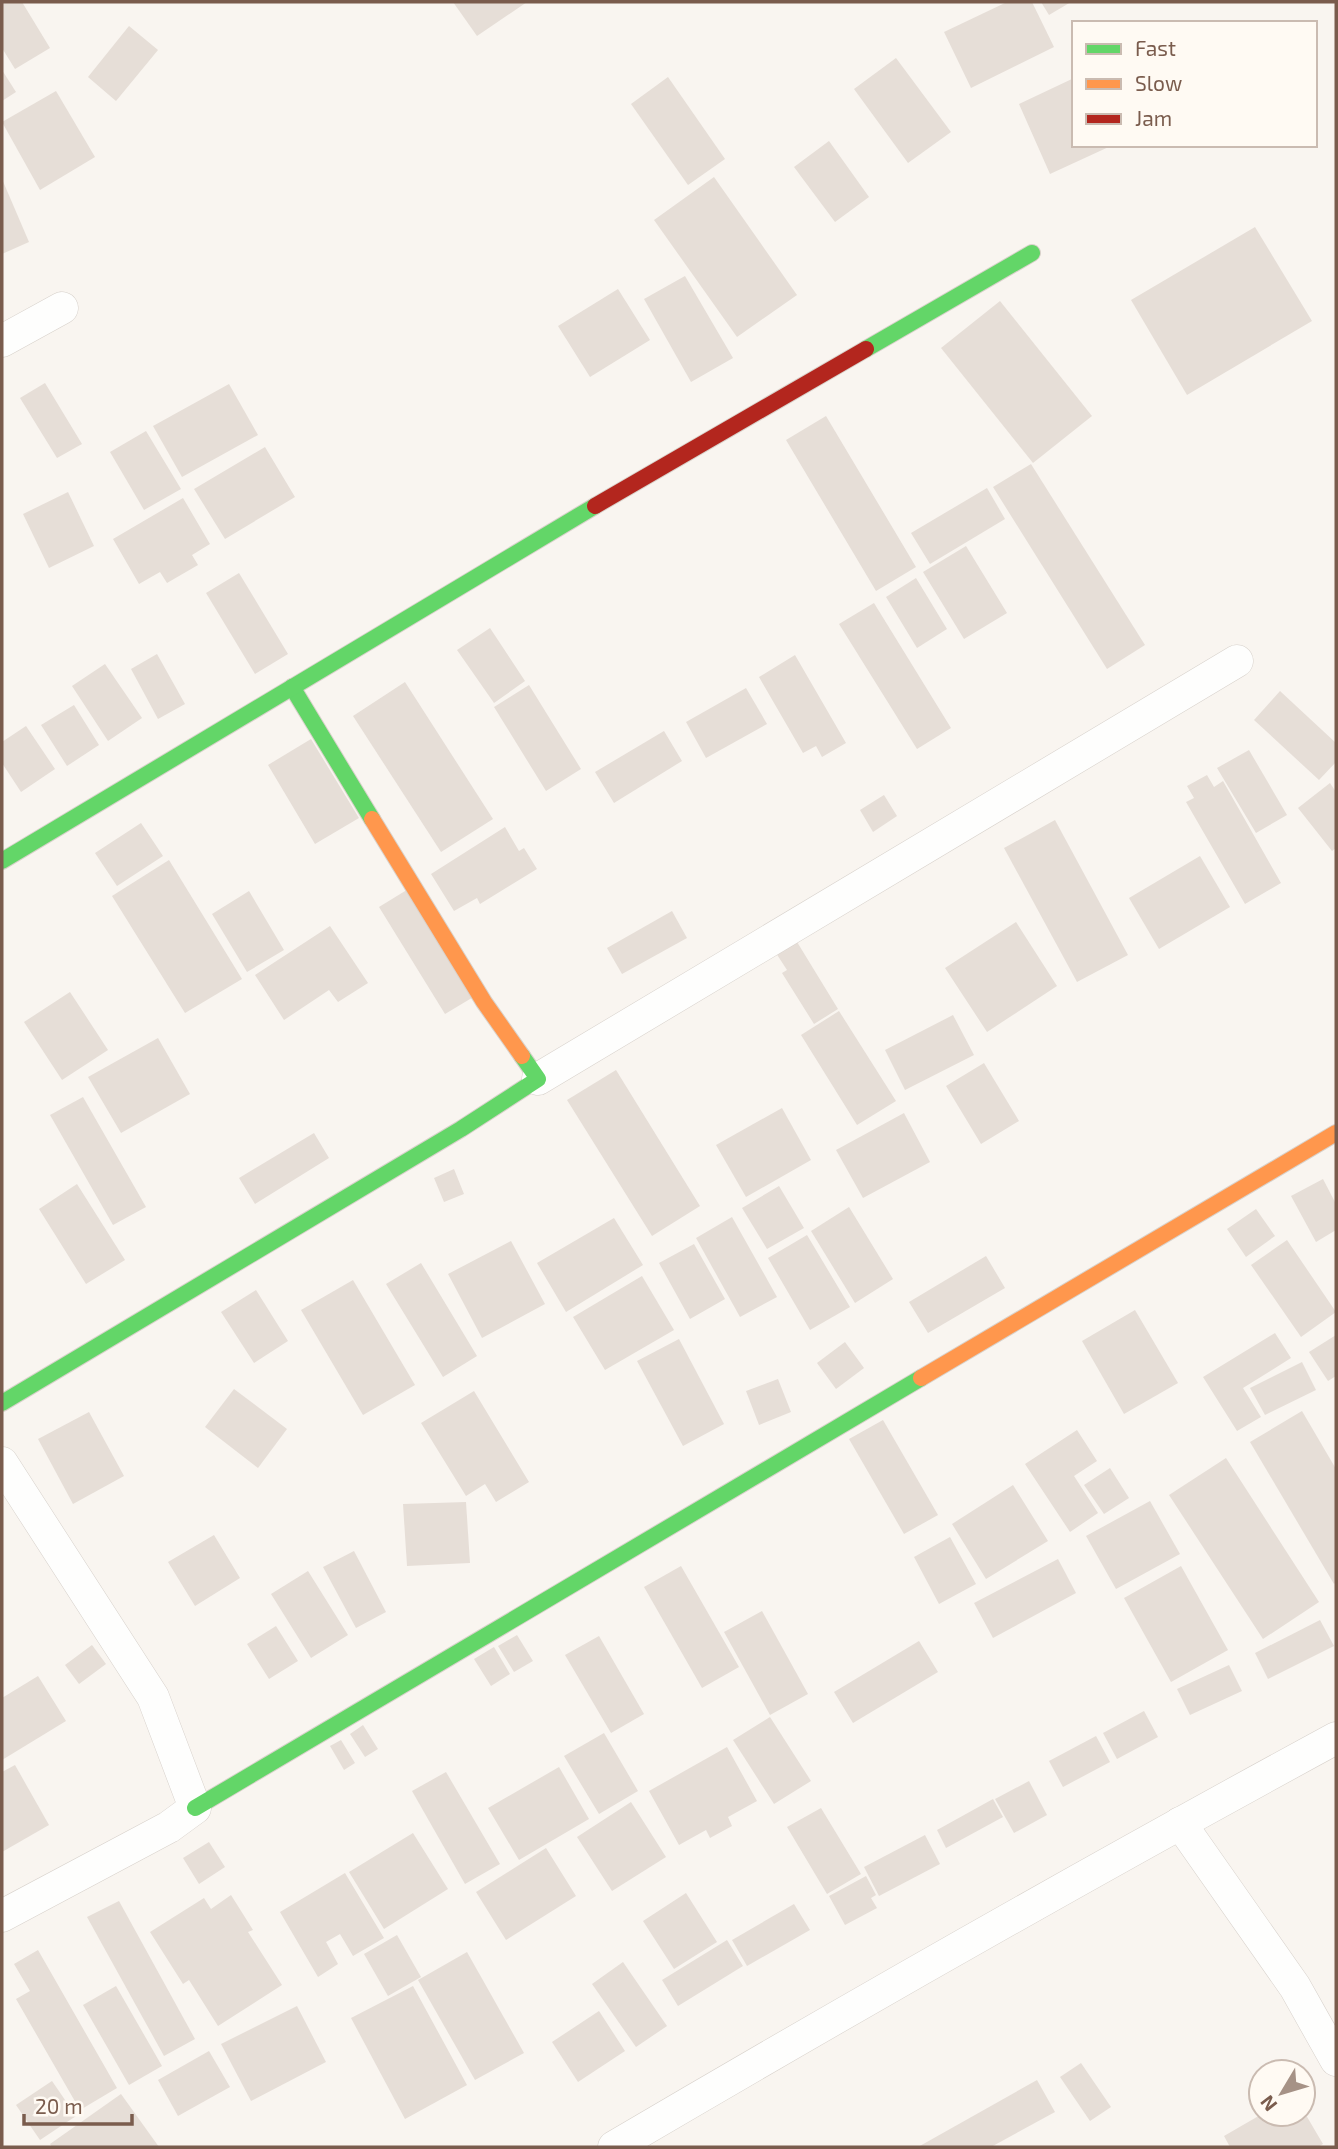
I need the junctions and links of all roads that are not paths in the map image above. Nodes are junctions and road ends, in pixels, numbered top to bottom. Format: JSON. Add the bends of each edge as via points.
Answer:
{"nodes":[{"id":1,"x":1032,"y":253,"type":"dead end"},
{"id":2,"x":62,"y":308,"type":"dead end"},
{"id":3,"x":2,"y":341,"type":"edge"},
{"id":4,"x":1237,"y":661,"type":"dead end"},
{"id":5,"x":292,"y":687,"type":"junction"},
{"id":6,"x":2,"y":861,"type":"edge"},
{"id":7,"x":538,"y":1079,"type":"junction"},
{"id":8,"x":1336,"y":1133,"type":"edge"},
{"id":9,"x":2,"y":1403,"type":"edge"},
{"id":10,"x":2,"y":1462,"type":"edge"},
{"id":11,"x":1336,"y":1738,"type":"edge"},
{"id":12,"x":195,"y":1808,"type":"junction"},
{"id":13,"x":1180,"y":1823,"type":"junction"},
{"id":14,"x":2,"y":1916,"type":"edge"},
{"id":15,"x":1336,"y":2060,"type":"edge"},
{"id":16,"x":614,"y":2147,"type":"edge"}],
"edges":[{"from":1,"to":5,"type":"street"},
{"from":2,"to":3,"type":"street"},
{"from":4,"to":7,"type":"street"},
{"from":5,"to":6,"type":"street"},
{"from":5,"to":7,"type":"street","via":[[484,1002]]},
{"from":7,"to":9,"type":"street"},
{"from":8,"to":12,"type":"street"},
{"from":10,"to":12,"type":"street","via":[[153,1697]]},
{"from":11,"to":13,"type":"street"},
{"from":12,"to":14,"type":"street","via":[[169,1827]]},
{"from":13,"to":15,"type":"street","via":[[1295,1986]]},
{"from":13,"to":16,"type":"street"}]}
